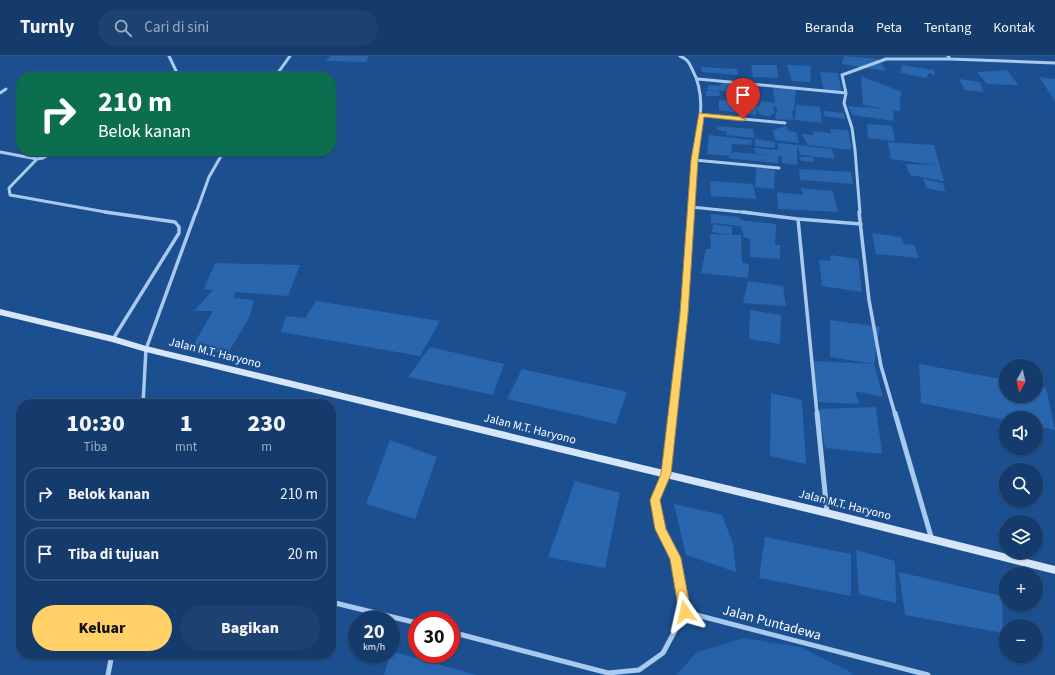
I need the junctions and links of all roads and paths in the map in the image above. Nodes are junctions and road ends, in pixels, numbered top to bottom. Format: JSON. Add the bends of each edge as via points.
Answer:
{"nodes":[{"id":1,"x":169,"y":56,"type":"edge"},
{"id":2,"x":290,"y":56,"type":"edge"},
{"id":3,"x":680,"y":56,"type":"edge"},
{"id":4,"x":949,"y":58,"type":"edge"},
{"id":5,"x":1055,"y":63,"type":"edge"},
{"id":6,"x":177,"y":72,"type":"edge"},
{"id":7,"x":279,"y":72,"type":"edge"},
{"id":8,"x":698,"y":79,"type":"junction"},
{"id":9,"x":6,"y":89,"type":"dead end"},
{"id":10,"x":0,"y":93,"type":"edge"},
{"id":11,"x":846,"y":94,"type":"junction"},
{"id":12,"x":701,"y":114,"type":"junction"},
{"id":13,"x":785,"y":123,"type":"dead end"},
{"id":14,"x":0,"y":152,"type":"edge"},
{"id":15,"x":16,"y":155,"type":"edge"},
{"id":16,"x":21,"y":156,"type":"edge"},
{"id":17,"x":46,"y":156,"type":"edge"},
{"id":18,"x":220,"y":157,"type":"edge"},
{"id":19,"x":37,"y":159,"type":"junction"},
{"id":20,"x":694,"y":160,"type":"junction"},
{"id":21,"x":779,"y":168,"type":"dead end"},
{"id":22,"x":691,"y":207,"type":"junction"},
{"id":23,"x":798,"y":219,"type":"junction"},
{"id":24,"x":861,"y":224,"type":"junction"},
{"id":25,"x":0,"y":312,"type":"edge"},
{"id":26,"x":113,"y":339,"type":"junction"},
{"id":27,"x":146,"y":349,"type":"junction"},
{"id":28,"x":143,"y":399,"type":"edge"},
{"id":29,"x":666,"y":474,"type":"junction"},
{"id":30,"x":827,"y":513,"type":"junction"},
{"id":31,"x":932,"y":540,"type":"junction"},
{"id":32,"x":1055,"y":570,"type":"edge"},
{"id":33,"x":336,"y":603,"type":"edge"},
{"id":34,"x":685,"y":612,"type":"junction"},
{"id":35,"x":408,"y":622,"type":"edge"},
{"id":36,"x":460,"y":634,"type":"edge"},
{"id":37,"x":111,"y":659,"type":"edge"},
{"id":38,"x":108,"y":675,"type":"edge"},
{"id":39,"x":928,"y":675,"type":"edge"}],
"edges":[{"from":1,"to":6,"type":"street"},
{"from":2,"to":7,"type":"street"},
{"from":3,"to":8,"type":"street","via":[[686,59]]},
{"from":4,"to":5,"type":"street"},
{"from":4,"to":11,"type":"street","via":[[886,59],[863,66],[842,75]]},
{"from":8,"to":11,"type":"street"},
{"from":8,"to":12,"type":"street"},
{"from":9,"to":10,"type":"street"},
{"from":11,"to":24,"type":"street","via":[[844,103],[852,128]]},
{"from":12,"to":13,"type":"street"},
{"from":12,"to":20,"type":"street"},
{"from":14,"to":15,"type":"street"},
{"from":16,"to":19,"type":"street"},
{"from":17,"to":19,"type":"street"},
{"from":18,"to":27,"type":"street","via":[[209,177]]},
{"from":19,"to":26,"type":"street","via":[[9,188],[10,195],[166,220],[175,222],[179,227],[179,233]]},
{"from":20,"to":21,"type":"street"},
{"from":20,"to":22,"type":"street"},
{"from":22,"to":23,"type":"street"},
{"from":22,"to":29,"type":"street","via":[[684,314]]},
{"from":23,"to":24,"type":"street"},
{"from":23,"to":30,"type":"street"},
{"from":24,"to":31,"type":"street","via":[[869,300],[881,366]]},
{"from":25,"to":26,"type":"main road","name":"Jalan M.T. Haryono"},
{"from":26,"to":27,"type":"main road","name":"Jalan M.T. Haryono"},
{"from":27,"to":28,"type":"street"},
{"from":27,"to":29,"type":"main road","name":"Jalan M.T. Haryono"},
{"from":29,"to":30,"type":"main road","name":"Jalan M.T. Haryono"},
{"from":29,"to":34,"type":"street","via":[[655,500],[660,529],[675,558]]},
{"from":30,"to":31,"type":"main road","name":"Jalan M.T. Haryono"},
{"from":31,"to":32,"type":"main road","name":"Jalan M.T. Haryono"},
{"from":33,"to":35,"type":"street"},
{"from":34,"to":36,"type":"street","via":[[663,653],[639,670],[608,673]]},
{"from":34,"to":39,"type":"street","name":"Jalan Puntadewa"},
{"from":37,"to":38,"type":"street"}]}
